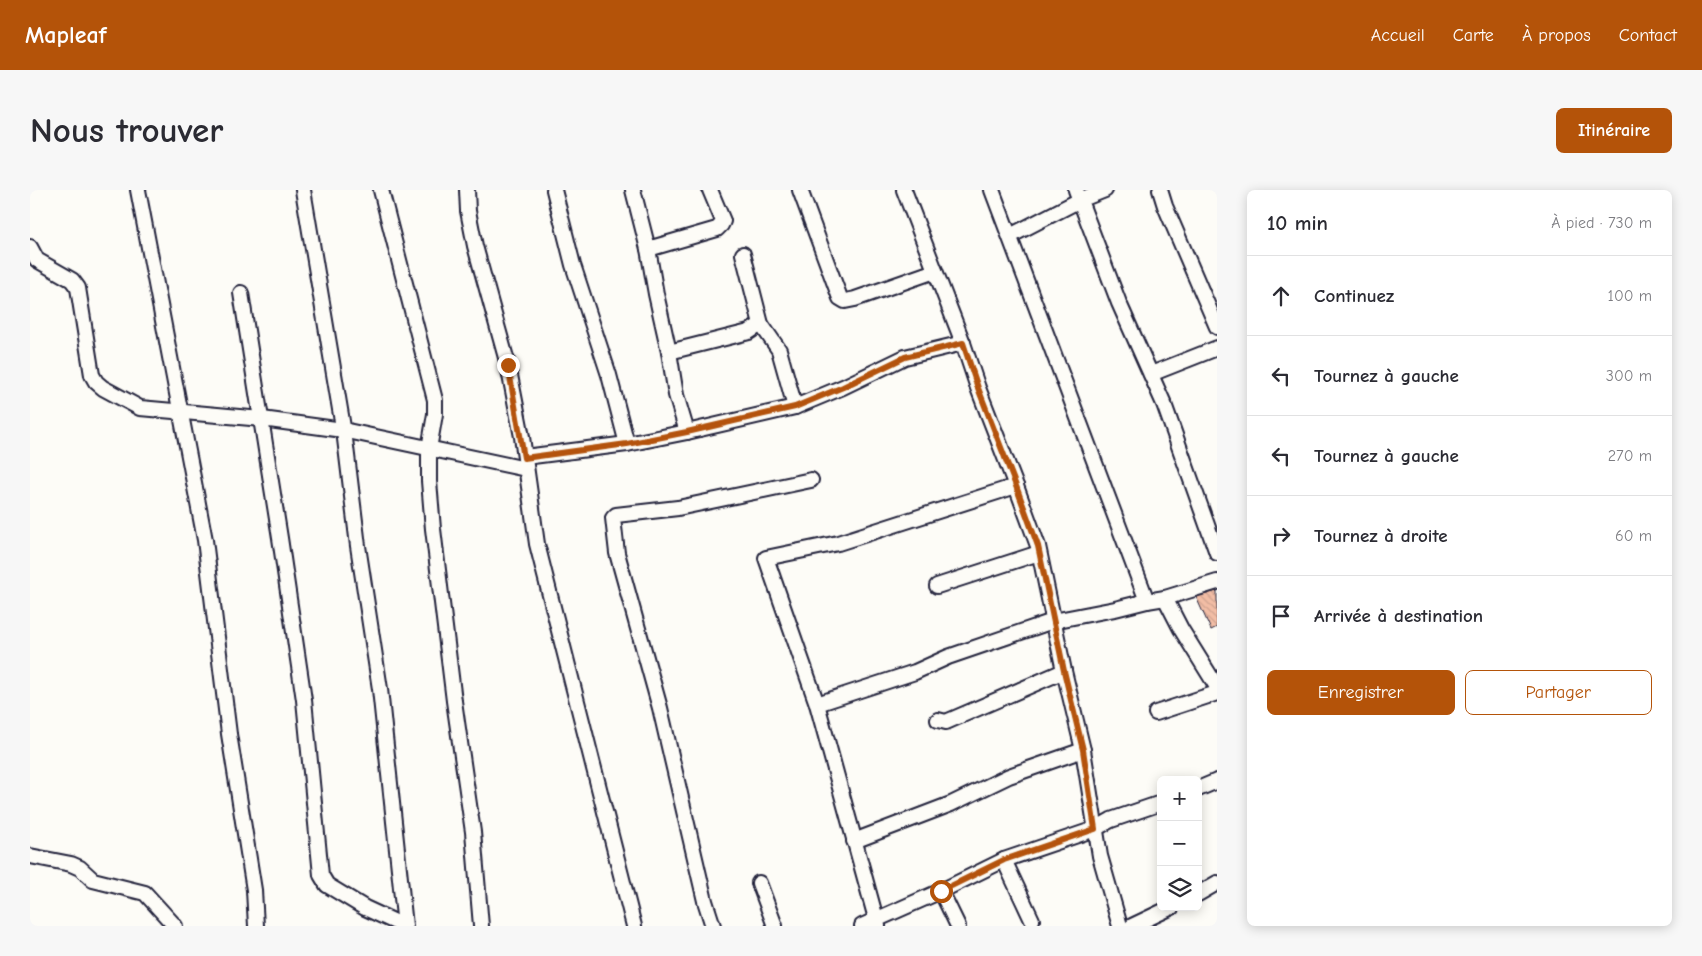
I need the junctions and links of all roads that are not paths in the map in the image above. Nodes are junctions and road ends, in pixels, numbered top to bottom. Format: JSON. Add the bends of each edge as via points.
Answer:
{"nodes":[{"id":1,"x":138,"y":190,"type":"edge"},
{"id":2,"x":303,"y":190,"type":"edge"},
{"id":3,"x":381,"y":190,"type":"edge"},
{"id":4,"x":466,"y":190,"type":"edge"},
{"id":5,"x":554,"y":190,"type":"edge"},
{"id":6,"x":633,"y":190,"type":"edge"},
{"id":7,"x":710,"y":190,"type":"edge"},
{"id":8,"x":800,"y":190,"type":"edge"},
{"id":9,"x":904,"y":190,"type":"edge"},
{"id":10,"x":992,"y":190,"type":"edge"},
{"id":11,"x":1105,"y":190,"type":"edge"},
{"id":12,"x":1160,"y":190,"type":"edge"},
{"id":13,"x":1078,"y":195,"type":"edge"},
{"id":14,"x":1010,"y":236,"type":"junction"},
{"id":15,"x":30,"y":247,"type":"edge"},
{"id":16,"x":648,"y":249,"type":"junction"},
{"id":17,"x":743,"y":254,"type":"dead end"},
{"id":18,"x":935,"y":271,"type":"junction"},
{"id":19,"x":242,"y":293,"type":"dead end"},
{"id":20,"x":761,"y":324,"type":"junction"},
{"id":21,"x":1217,"y":327,"type":"edge"},
{"id":22,"x":963,"y":343,"type":"junction"},
{"id":23,"x":1217,"y":348,"type":"edge"},
{"id":24,"x":669,"y":352,"type":"junction"},
{"id":25,"x":1151,"y":374,"type":"junction"},
{"id":26,"x":795,"y":407,"type":"junction"},
{"id":27,"x":181,"y":412,"type":"junction"},
{"id":28,"x":262,"y":419,"type":"junction"},
{"id":29,"x":343,"y":430,"type":"junction"},
{"id":30,"x":687,"y":432,"type":"junction"},
{"id":31,"x":627,"y":444,"type":"junction"},
{"id":32,"x":429,"y":449,"type":"junction"},
{"id":33,"x":525,"y":464,"type":"junction"},
{"id":34,"x":811,"y":480,"type":"dead end"},
{"id":35,"x":1016,"y":486,"type":"junction"},
{"id":36,"x":1039,"y":553,"type":"junction"},
{"id":37,"x":1217,"y":553,"type":"edge"},
{"id":38,"x":1217,"y":582,"type":"edge"},
{"id":39,"x":937,"y":586,"type":"dead end"},
{"id":40,"x":1165,"y":598,"type":"junction"},
{"id":41,"x":1147,"y":601,"type":"junction"},
{"id":42,"x":1053,"y":621,"type":"junction"},
{"id":43,"x":1064,"y":671,"type":"junction"},
{"id":44,"x":1217,"y":687,"type":"edge"},
{"id":45,"x":1217,"y":693,"type":"edge"},
{"id":46,"x":817,"y":704,"type":"junction"},
{"id":47,"x":1156,"y":713,"type":"dead end"},
{"id":48,"x":938,"y":720,"type":"dead end"},
{"id":49,"x":1083,"y":750,"type":"junction"},
{"id":50,"x":1217,"y":781,"type":"edge"},
{"id":51,"x":1202,"y":787,"type":"edge"},
{"id":52,"x":1157,"y":804,"type":"edge"},
{"id":53,"x":1095,"y":829,"type":"junction"},
{"id":54,"x":854,"y":841,"type":"junction"},
{"id":55,"x":30,"y":856,"type":"edge"},
{"id":56,"x":1004,"y":860,"type":"junction"},
{"id":57,"x":759,"y":883,"type":"dead end"},
{"id":58,"x":1217,"y":883,"type":"edge"},
{"id":59,"x":941,"y":891,"type":"junction"},
{"id":60,"x":1202,"y":892,"type":"edge"},
{"id":61,"x":1164,"y":911,"type":"edge"},
{"id":62,"x":1032,"y":920,"type":"dead end"},
{"id":63,"x":877,"y":923,"type":"edge"},
{"id":64,"x":175,"y":926,"type":"edge"},
{"id":65,"x":256,"y":926,"type":"edge"},
{"id":66,"x":404,"y":926,"type":"edge"},
{"id":67,"x":482,"y":926,"type":"edge"},
{"id":68,"x":634,"y":926,"type":"edge"},
{"id":69,"x":712,"y":926,"type":"edge"},
{"id":70,"x":775,"y":926,"type":"edge"},
{"id":71,"x":862,"y":926,"type":"edge"},
{"id":72,"x":958,"y":926,"type":"edge"},
{"id":73,"x":1120,"y":926,"type":"edge"},
{"id":74,"x":1132,"y":926,"type":"edge"}],
"edges":[{"from":1,"to":27,"type":"street"},
{"from":2,"to":29,"type":"street"},
{"from":3,"to":32,"type":"street","via":[[435,400],[436,414]]},
{"from":4,"to":33,"type":"street","via":[[475,246],[508,365]]},
{"from":5,"to":31,"type":"street"},
{"from":6,"to":16,"type":"street"},
{"from":7,"to":16,"type":"street","via":[[723,221],[717,229]]},
{"from":8,"to":18,"type":"street","via":[[840,298],[845,301]]},
{"from":9,"to":18,"type":"street"},
{"from":10,"to":14,"type":"street"},
{"from":11,"to":13,"type":"street"},
{"from":12,"to":21,"type":"street"},
{"from":13,"to":14,"type":"street"},
{"from":13,"to":25,"type":"street","via":[[1119,303]]},
{"from":14,"to":41,"type":"street"},
{"from":15,"to":27,"type":"street","via":[[37,260],[72,280],[78,288],[92,375],[96,382],[140,408]]},
{"from":16,"to":24,"type":"street"},
{"from":17,"to":20,"type":"street"},
{"from":18,"to":22,"type":"street"},
{"from":19,"to":28,"type":"street"},
{"from":20,"to":24,"type":"street","via":[[749,332]]},
{"from":20,"to":26,"type":"street","via":[[779,350]]},
{"from":22,"to":26,"type":"street","via":[[905,357]]},
{"from":22,"to":35,"type":"street"},
{"from":23,"to":25,"type":"street"},
{"from":24,"to":30,"type":"street","via":[[676,395]]},
{"from":25,"to":37,"type":"street"},
{"from":26,"to":30,"type":"street"},
{"from":27,"to":28,"type":"street"},
{"from":27,"to":65,"type":"street","via":[[205,540],[229,734],[254,890]]},
{"from":28,"to":29,"type":"street"},
{"from":28,"to":66,"type":"street","via":[[304,700],[321,875],[327,885]]},
{"from":29,"to":32,"type":"street"},
{"from":29,"to":66,"type":"street","via":[[380,689]]},
{"from":30,"to":31,"type":"street"},
{"from":31,"to":33,"type":"street"},
{"from":32,"to":33,"type":"street"},
{"from":32,"to":67,"type":"street","via":[[433,528],[473,832]]},
{"from":33,"to":68,"type":"street","via":[[537,544]]},
{"from":34,"to":69,"type":"street","via":[[678,508],[616,515],[612,522],[617,553],[660,708]]},
{"from":35,"to":36,"type":"street"},
{"from":35,"to":46,"type":"street","via":[[838,543],[766,558]]},
{"from":36,"to":39,"type":"street"},
{"from":36,"to":42,"type":"street"},
{"from":38,"to":40,"type":"street"},
{"from":40,"to":41,"type":"street"},
{"from":40,"to":44,"type":"street"},
{"from":41,"to":42,"type":"street"},
{"from":42,"to":43,"type":"street"},
{"from":42,"to":46,"type":"street"},
{"from":43,"to":48,"type":"street","via":[[946,722]]},
{"from":43,"to":49,"type":"street"},
{"from":45,"to":47,"type":"street"},
{"from":46,"to":54,"type":"street"},
{"from":49,"to":53,"type":"street"},
{"from":49,"to":54,"type":"street","via":[[1010,776],[951,804]]},
{"from":50,"to":51,"type":"street"},
{"from":52,"to":53,"type":"street"},
{"from":53,"to":56,"type":"street"},
{"from":53,"to":73,"type":"street"},
{"from":54,"to":63,"type":"street"},
{"from":55,"to":64,"type":"street","via":[[71,864],[93,880],[145,893]]},
{"from":56,"to":59,"type":"street"},
{"from":56,"to":62,"type":"street"},
{"from":57,"to":70,"type":"street"},
{"from":58,"to":60,"type":"street"},
{"from":59,"to":63,"type":"street"},
{"from":59,"to":72,"type":"street"},
{"from":61,"to":74,"type":"street"},
{"from":63,"to":71,"type":"street"}]}
